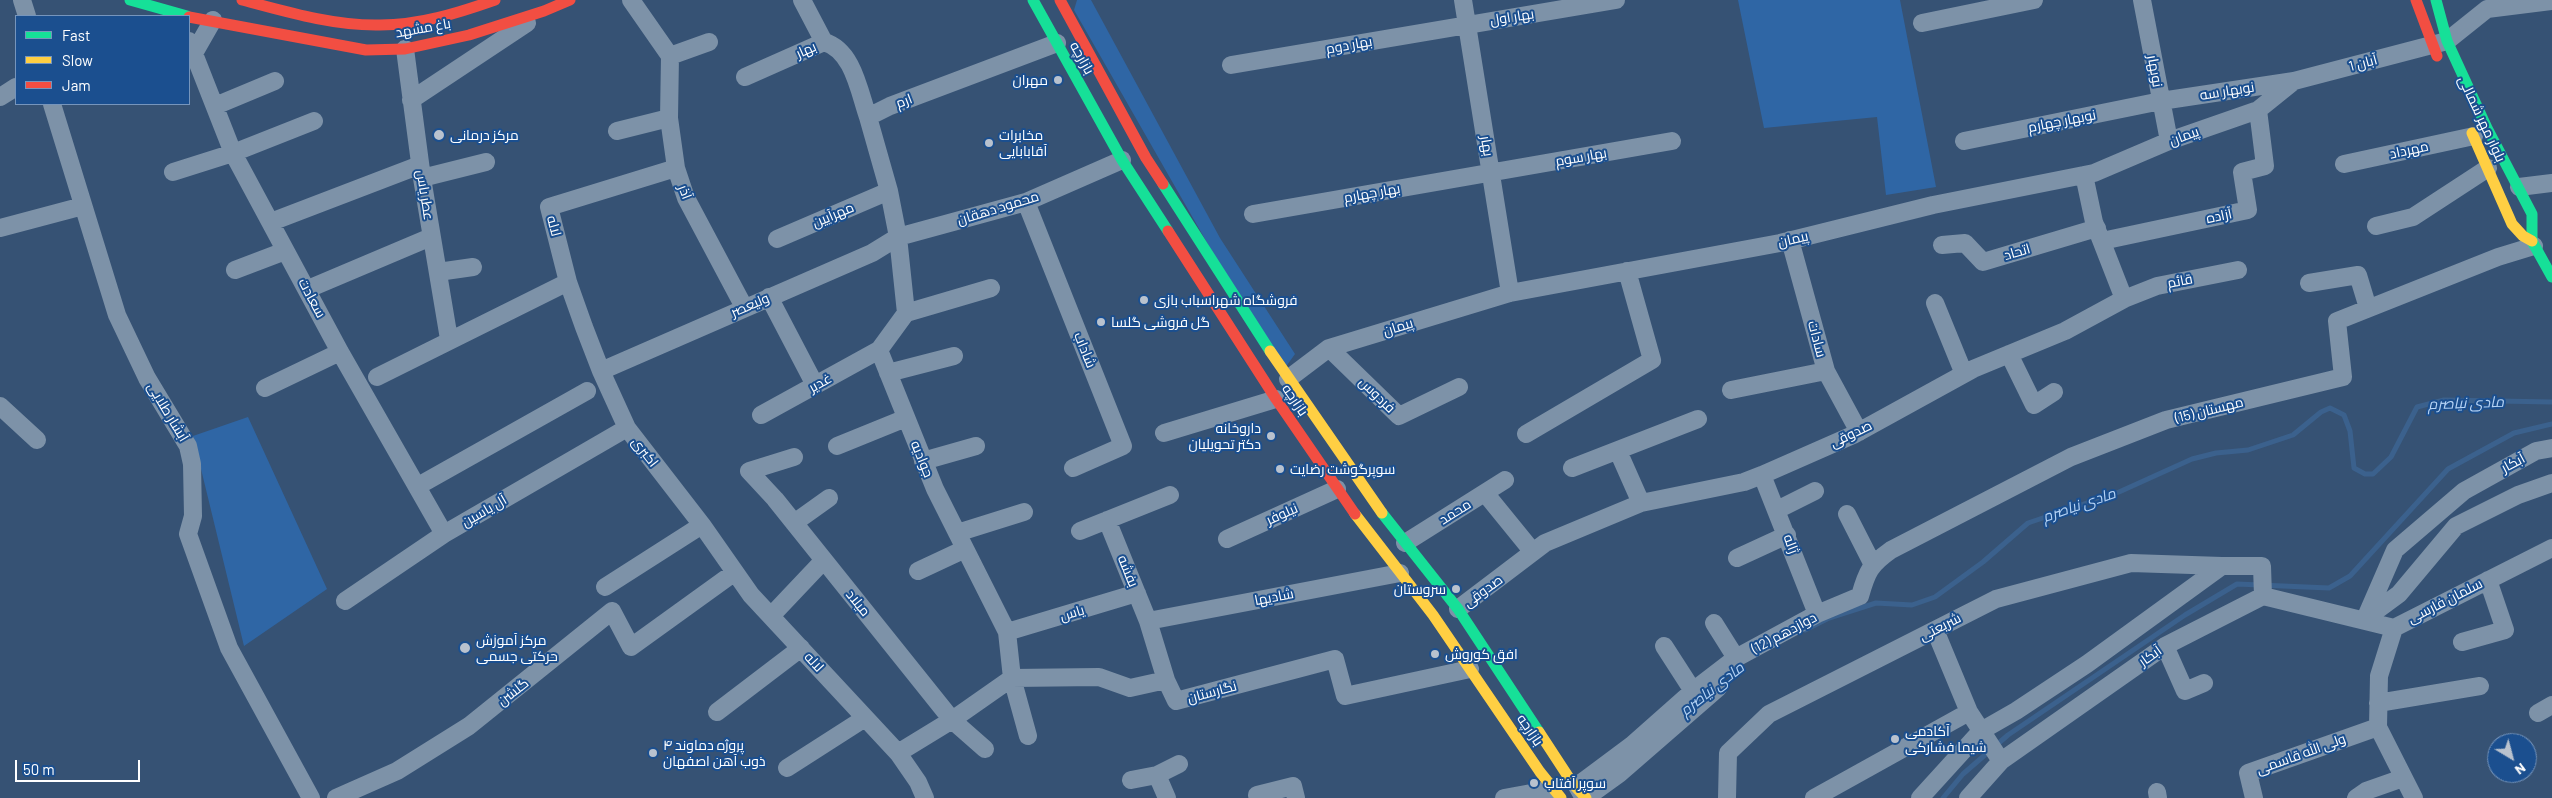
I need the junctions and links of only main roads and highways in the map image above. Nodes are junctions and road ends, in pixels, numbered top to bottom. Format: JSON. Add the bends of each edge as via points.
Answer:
{"nodes":[{"id":1,"x":134,"y":0,"type":"edge"},
{"id":2,"x":242,"y":0,"type":"edge"},
{"id":3,"x":495,"y":0,"type":"edge"},
{"id":4,"x":570,"y":0,"type":"edge"},
{"id":5,"x":1033,"y":0,"type":"edge"},
{"id":6,"x":1060,"y":0,"type":"edge"},
{"id":7,"x":1065,"y":0,"type":"edge"},
{"id":8,"x":2416,"y":0,"type":"edge"},
{"id":9,"x":2436,"y":0,"type":"edge"},
{"id":10,"x":258,"y":2,"type":"edge"},
{"id":11,"x":311,"y":9,"type":"edge"},
{"id":12,"x":463,"y":12,"type":"junction"},
{"id":13,"x":181,"y":15,"type":"edge"},
{"id":14,"x":1069,"y":16,"type":"junction"},
{"id":15,"x":190,"y":17,"type":"edge"},
{"id":16,"x":469,"y":36,"type":"junction"},
{"id":17,"x":2439,"y":43,"type":"junction"},
{"id":18,"x":2443,"y":70,"type":"dead end"},
{"id":19,"x":2466,"y":120,"type":"dead end"},
{"id":20,"x":2533,"y":243,"type":"junction"},
{"id":21,"x":2552,"y":277,"type":"edge"},
{"id":22,"x":1350,"y":468,"type":"junction"},
{"id":23,"x":1335,"y":485,"type":"junction"},
{"id":24,"x":1372,"y":499,"type":"junction"},
{"id":25,"x":1353,"y":512,"type":"junction"},
{"id":26,"x":1557,"y":794,"type":"edge"},
{"id":27,"x":1583,"y":795,"type":"edge"}],
"edges":[{"from":1,"to":13,"type":"main road","name":"باغ مشهد"},
{"from":2,"to":10,"type":"main road","name":"باغ مشهد"},
{"from":3,"to":12,"type":"main road","name":"باغ مشهد"},
{"from":4,"to":16,"type":"main road","name":"باغ مشهد"},
{"from":5,"to":23,"type":"main road","name":"بازارچه","via":[[1122,160]]},
{"from":6,"to":14,"type":"main road","name":"بازارچه"},
{"from":7,"to":14,"type":"main road"},
{"from":8,"to":17,"type":"main road","name":"بلوار مهر شمالی"},
{"from":9,"to":17,"type":"main road","name":"بلوار مهر شمالی"},
{"from":10,"to":11,"type":"main road","name":"باغ مشهد","via":[[277,10]]},
{"from":11,"to":12,"type":"main road","name":"باغ مشهد","via":[[366,25],[415,21]]},
{"from":12,"to":16,"type":"main road"},
{"from":14,"to":22,"type":"main road","name":"بازارچه","via":[[1146,158],[1288,379]]},
{"from":15,"to":16,"type":"main road","name":"باغ مشهد","via":[[366,50],[405,49]]},
{"from":17,"to":18,"type":"main road","name":"بلوار مهر شمالی"},
{"from":17,"to":20,"type":"main road","name":"بلوار مهر شمالی","via":[[2532,214]]},
{"from":19,"to":20,"type":"main road","name":"بلوار مهر شمالی","via":[[2512,224]]},
{"from":20,"to":21,"type":"main road","name":"بلوار مهر شمالی"},
{"from":22,"to":23,"type":"main road","via":[[1348,480],[1340,486]]},
{"from":22,"to":24,"type":"main road","name":"بازارچه"},
{"from":23,"to":25,"type":"main road","name":"بازارچه"},
{"from":24,"to":25,"type":"main road","via":[[1357,497],[1352,504]]},
{"from":24,"to":27,"type":"main road","name":"بازارچه","via":[[1458,609]]},
{"from":25,"to":26,"type":"main road","name":"بازارچه","via":[[1433,615]]}]}
